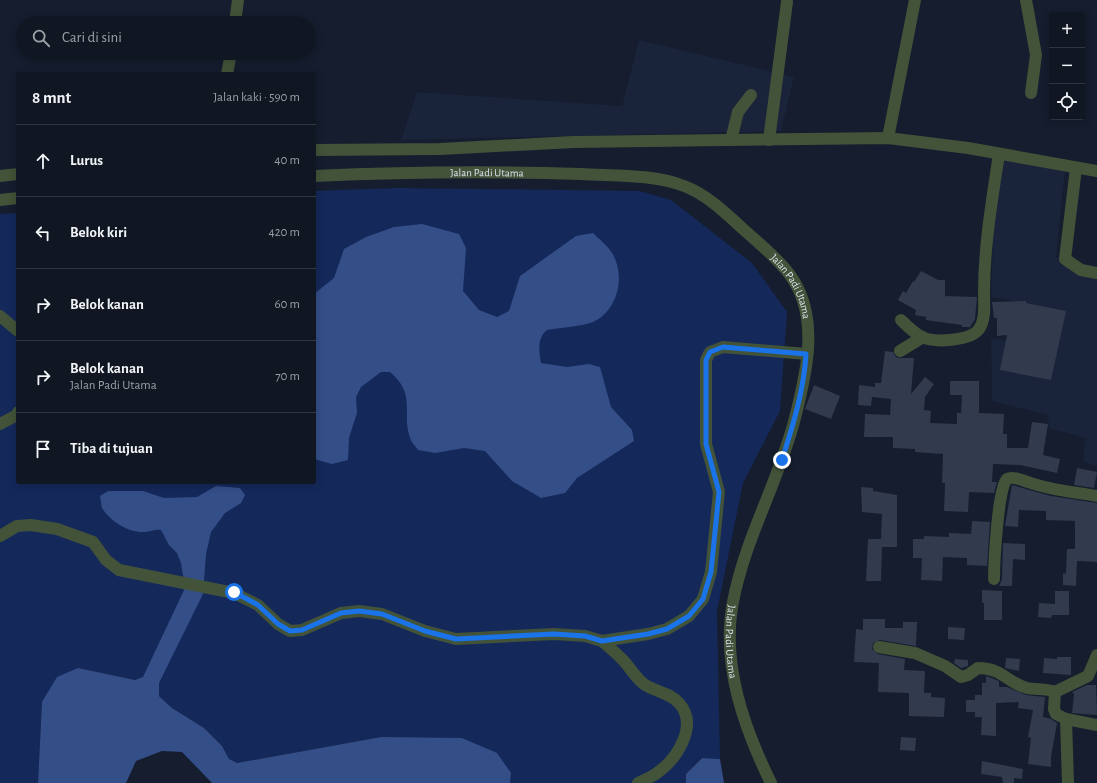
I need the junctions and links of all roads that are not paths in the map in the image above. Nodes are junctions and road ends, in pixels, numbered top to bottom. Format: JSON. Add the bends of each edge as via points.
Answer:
{"nodes":[{"id":1,"x":238,"y":0,"type":"edge"},
{"id":2,"x":915,"y":0,"type":"edge"},
{"id":3,"x":1026,"y":0,"type":"edge"},
{"id":4,"x":786,"y":2,"type":"dead end"},
{"id":5,"x":236,"y":16,"type":"edge"},
{"id":6,"x":230,"y":60,"type":"edge"},
{"id":7,"x":228,"y":72,"type":"edge"},
{"id":8,"x":1031,"y":92,"type":"dead end"},
{"id":9,"x":751,"y":95,"type":"dead end"},
{"id":10,"x":888,"y":138,"type":"junction"},
{"id":11,"x":732,"y":140,"type":"junction"},
{"id":12,"x":769,"y":140,"type":"junction"},
{"id":13,"x":316,"y":150,"type":"edge"},
{"id":14,"x":999,"y":154,"type":"junction"},
{"id":15,"x":1076,"y":168,"type":"junction"},
{"id":16,"x":1097,"y":171,"type":"edge"},
{"id":17,"x":16,"y":174,"type":"edge"},
{"id":18,"x":0,"y":176,"type":"edge"},
{"id":19,"x":316,"y":176,"type":"edge"},
{"id":20,"x":16,"y":198,"type":"edge"},
{"id":21,"x":0,"y":200,"type":"edge"},
{"id":22,"x":1097,"y":273,"type":"edge"},
{"id":23,"x":0,"y":316,"type":"edge"},
{"id":24,"x":901,"y":320,"type":"dead end"},
{"id":25,"x":16,"y":329,"type":"edge"},
{"id":26,"x":923,"y":337,"type":"junction"},
{"id":27,"x":900,"y":351,"type":"dead end"},
{"id":28,"x":806,"y":354,"type":"junction"},
{"id":29,"x":16,"y":415,"type":"edge"},
{"id":30,"x":0,"y":424,"type":"edge"},
{"id":31,"x":1097,"y":496,"type":"edge"},
{"id":32,"x":0,"y":536,"type":"edge"},
{"id":33,"x":994,"y":579,"type":"dead end"},
{"id":34,"x":602,"y":641,"type":"junction"},
{"id":35,"x":879,"y":647,"type":"dead end"},
{"id":36,"x":1097,"y":655,"type":"edge"},
{"id":37,"x":1055,"y":692,"type":"junction"},
{"id":38,"x":1066,"y":719,"type":"junction"},
{"id":39,"x":1097,"y":725,"type":"edge"},
{"id":40,"x":638,"y":783,"type":"edge"},
{"id":41,"x":771,"y":783,"type":"edge"},
{"id":42,"x":1068,"y":783,"type":"edge"}],
"edges":[{"from":1,"to":5,"type":"street"},
{"from":2,"to":10,"type":"street"},
{"from":3,"to":8,"type":"street","via":[[1036,55]]},
{"from":4,"to":12,"type":"street"},
{"from":6,"to":7,"type":"street"},
{"from":9,"to":11,"type":"street","via":[[738,112]]},
{"from":10,"to":12,"type":"street"},
{"from":10,"to":14,"type":"street"},
{"from":11,"to":12,"type":"street"},
{"from":11,"to":13,"type":"street"},
{"from":14,"to":15,"type":"street"},
{"from":14,"to":26,"type":"street","via":[[985,249],[982,323],[975,334],[967,337],[934,340]]},
{"from":15,"to":16,"type":"street"},
{"from":15,"to":22,"type":"street","via":[[1065,259],[1081,270]]},
{"from":17,"to":18,"type":"street"},
{"from":19,"to":28,"type":"street","name":"Jalan Padi Utama","via":[[547,173],[621,176],[687,186],[721,208],[763,246],[794,280],[806,305]]},
{"from":20,"to":21,"type":"street"},
{"from":23,"to":25,"type":"street"},
{"from":24,"to":26,"type":"street"},
{"from":26,"to":27,"type":"street"},
{"from":28,"to":34,"type":"street","via":[[723,347],[710,352],[706,360],[706,444],[719,492],[711,572],[703,599],[689,616],[667,629]]},
{"from":28,"to":41,"type":"street","name":"Jalan Padi Utama","via":[[795,419],[743,566],[733,603],[730,641],[735,686],[747,726]]},
{"from":29,"to":30,"type":"street"},
{"from":31,"to":33,"type":"street","via":[[1018,479],[1005,480],[998,517]]},
{"from":32,"to":34,"type":"street","via":[[18,526],[57,529],[93,542],[106,560],[119,570],[234,592],[252,602],[290,631],[302,630],[341,613],[359,611],[382,614],[425,631],[456,639],[554,634],[585,636]]},
{"from":34,"to":40,"type":"street","via":[[647,686],[665,692],[679,703],[686,714],[687,731],[678,750],[657,773]]},
{"from":35,"to":37,"type":"street","via":[[915,653],[945,666],[961,677],[968,676],[978,668],[994,669],[1026,688]]},
{"from":36,"to":37,"type":"street","via":[[1088,676]]},
{"from":37,"to":38,"type":"street","via":[[1056,714]]},
{"from":38,"to":39,"type":"street"},
{"from":38,"to":42,"type":"street"}]}
